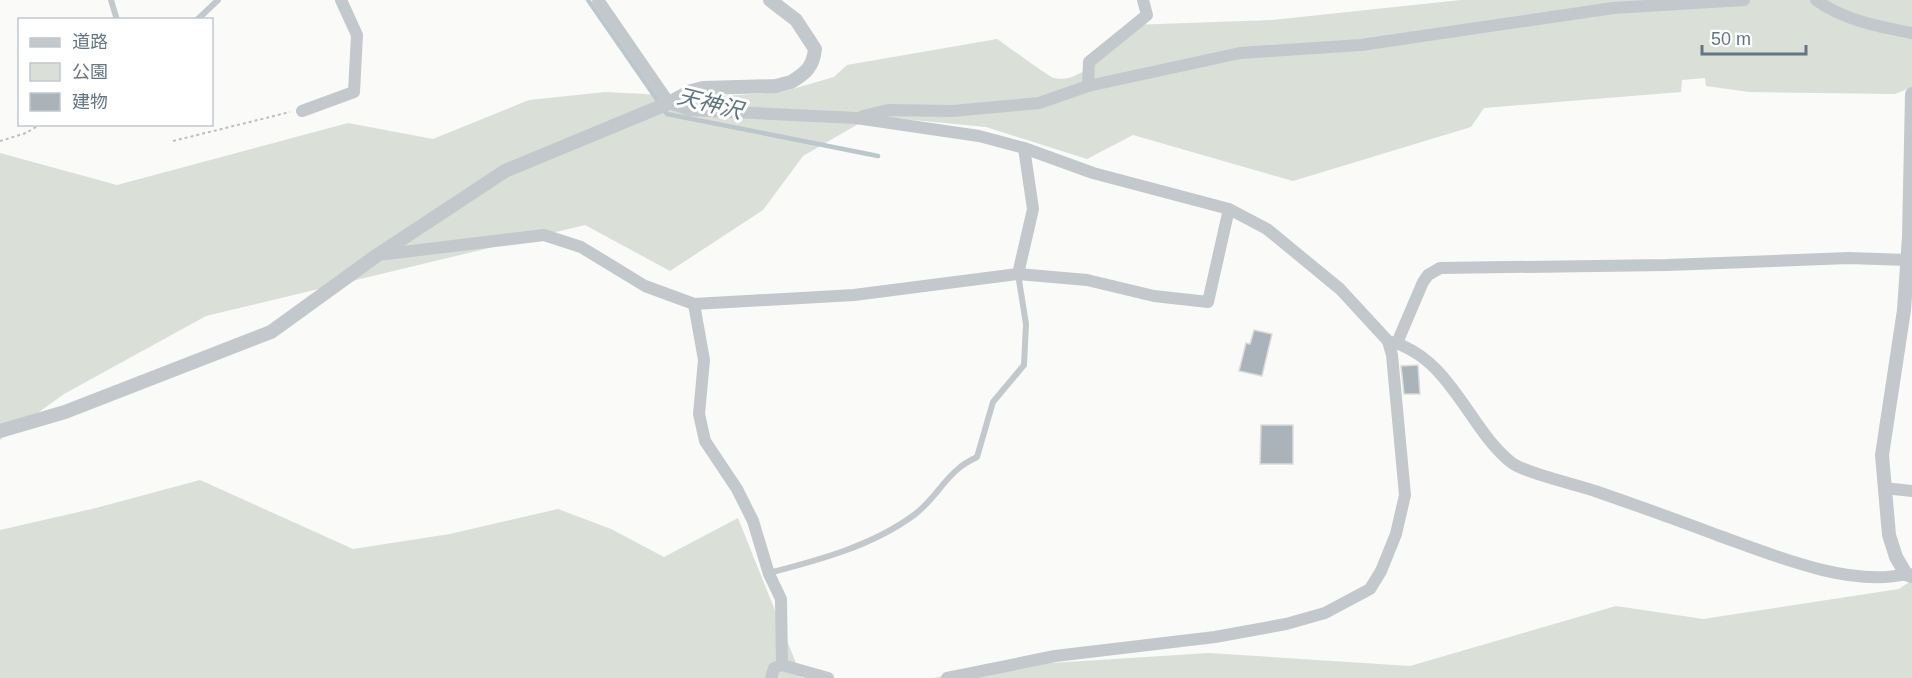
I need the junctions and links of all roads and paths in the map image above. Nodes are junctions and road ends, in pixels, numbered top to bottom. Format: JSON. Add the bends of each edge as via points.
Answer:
{"nodes":[{"id":1,"x":111,"y":0,"type":"edge"},
{"id":2,"x":218,"y":0,"type":"edge"},
{"id":3,"x":341,"y":0,"type":"edge"},
{"id":4,"x":598,"y":0,"type":"edge"},
{"id":5,"x":770,"y":0,"type":"edge"},
{"id":6,"x":1143,"y":0,"type":"edge"},
{"id":7,"x":1744,"y":0,"type":"edge"},
{"id":8,"x":1816,"y":0,"type":"edge"},
{"id":9,"x":116,"y":18,"type":"edge"},
{"id":10,"x":198,"y":18,"type":"edge"},
{"id":11,"x":1912,"y":33,"type":"edge"},
{"id":12,"x":1088,"y":86,"type":"junction"},
{"id":13,"x":1912,"y":94,"type":"edge"},
{"id":14,"x":669,"y":103,"type":"junction"},
{"id":15,"x":298,"y":111,"type":"joint"},
{"id":16,"x":856,"y":118,"type":"junction"},
{"id":17,"x":38,"y":126,"type":"edge"},
{"id":18,"x":0,"y":141,"type":"edge"},
{"id":19,"x":173,"y":141,"type":"dead end"},
{"id":20,"x":1024,"y":148,"type":"junction"},
{"id":21,"x":1229,"y":209,"type":"junction"},
{"id":22,"x":1911,"y":237,"type":"edge"},
{"id":23,"x":376,"y":256,"type":"junction"},
{"id":24,"x":1907,"y":260,"type":"junction"},
{"id":25,"x":1018,"y":274,"type":"junction"},
{"id":26,"x":694,"y":304,"type":"junction"},
{"id":27,"x":1392,"y":342,"type":"junction"},
{"id":28,"x":0,"y":431,"type":"edge"},
{"id":29,"x":1884,"y":488,"type":"junction"},
{"id":30,"x":1912,"y":491,"type":"edge"},
{"id":31,"x":769,"y":574,"type":"junction"},
{"id":32,"x":1909,"y":575,"type":"edge"},
{"id":33,"x":782,"y":664,"type":"junction"},
{"id":34,"x":771,"y":678,"type":"edge"},
{"id":35,"x":828,"y":678,"type":"edge"},
{"id":36,"x":947,"y":678,"type":"edge"}],
"edges":[{"from":1,"to":9,"type":"lane"},
{"from":2,"to":10,"type":"lane"},
{"from":3,"to":15,"type":"street","via":[[357,35],[354,92]]},
{"from":4,"to":14,"type":"street"},
{"from":5,"to":14,"type":"street","via":[[796,20],[815,49],[813,64],[805,74],[776,86],[703,88]]},
{"from":6,"to":12,"type":"street","via":[[1147,15],[1089,62]]},
{"from":7,"to":12,"type":"street","via":[[1613,8],[1361,45],[1240,53]]},
{"from":8,"to":11,"type":"street","via":[[1829,9],[1879,27]]},
{"from":12,"to":16,"type":"street","via":[[1039,103],[952,111],[888,110]]},
{"from":13,"to":22,"type":"street"},
{"from":14,"to":16,"type":"street","via":[[690,110]]},
{"from":14,"to":23,"type":"street","via":[[505,171]]},
{"from":15,"to":19,"type":"path"},
{"from":16,"to":20,"type":"street","via":[[979,136]]},
{"from":17,"to":18,"type":"path"},
{"from":20,"to":21,"type":"street","via":[[1093,173]]},
{"from":20,"to":25,"type":"street","via":[[1033,209]]},
{"from":21,"to":25,"type":"street","via":[[1208,302],[1155,296],[1087,280]]},
{"from":21,"to":27,"type":"street","via":[[1267,229],[1358,306]]},
{"from":22,"to":24,"type":"street"},
{"from":23,"to":26,"type":"street","via":[[544,235],[581,247],[645,286]]},
{"from":23,"to":28,"type":"street","via":[[271,332],[65,412]]},
{"from":24,"to":27,"type":"street","via":[[1440,268],[1423,282]]},
{"from":24,"to":29,"type":"street","via":[[1904,310],[1884,435]]},
{"from":25,"to":26,"type":"street","via":[[854,295]]},
{"from":25,"to":31,"type":"lane","via":[[1026,324],[1024,365],[993,402],[977,456],[957,469],[938,494],[913,516],[878,536],[816,561]]},
{"from":26,"to":31,"type":"street","via":[[704,360],[699,414],[705,441],[749,513]]},
{"from":27,"to":32,"type":"street","via":[[1439,373],[1498,449],[1518,468],[1793,562],[1891,578]]},
{"from":27,"to":36,"type":"street","via":[[1405,495],[1389,554],[1370,589],[1325,613],[1286,624],[1215,638],[1055,656]]},
{"from":29,"to":30,"type":"street"},
{"from":29,"to":32,"type":"street","via":[[1889,535],[1896,557]]},
{"from":31,"to":33,"type":"street","via":[[781,599]]},
{"from":33,"to":34,"type":"street","via":[[774,668]]},
{"from":33,"to":35,"type":"street"}]}
